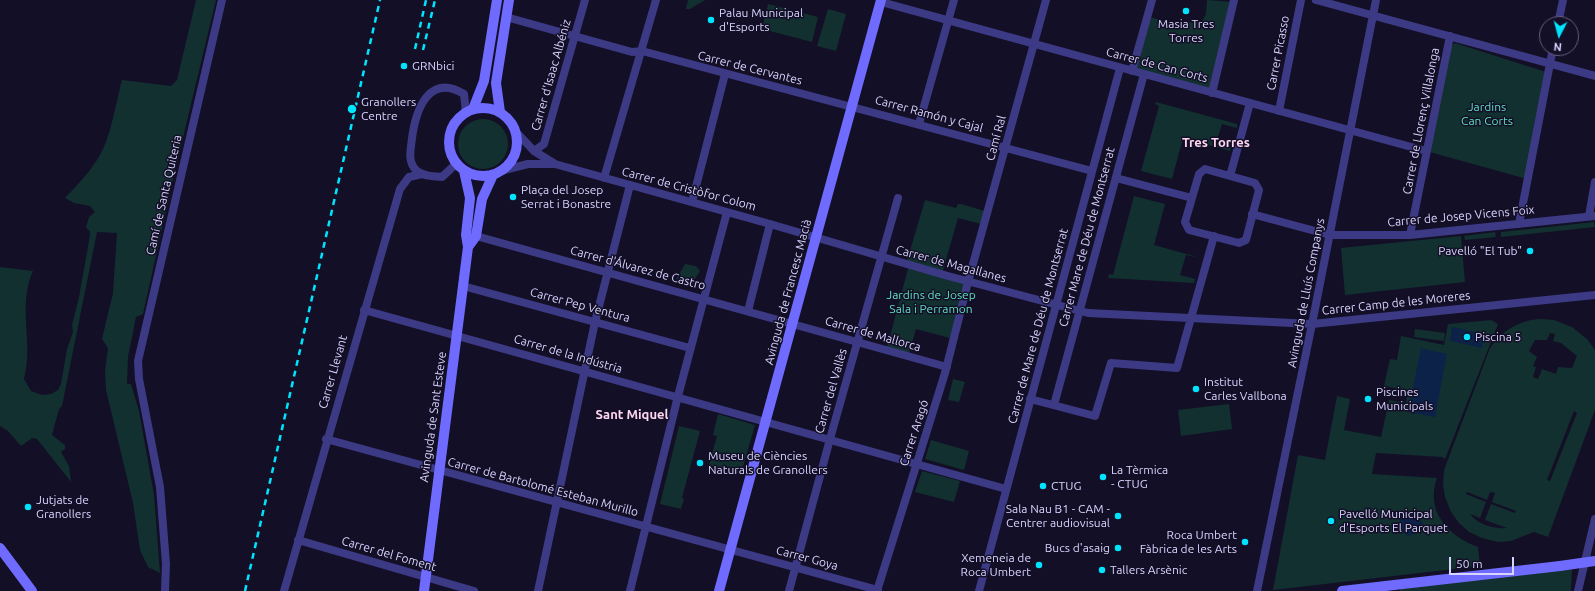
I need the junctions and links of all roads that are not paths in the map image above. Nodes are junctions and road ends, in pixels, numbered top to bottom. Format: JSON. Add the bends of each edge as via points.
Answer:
{"nodes":[{"id":1,"x":222,"y":0,"type":"edge"},
{"id":2,"x":497,"y":0,"type":"edge"},
{"id":3,"x":509,"y":0,"type":"edge"},
{"id":4,"x":585,"y":0,"type":"edge"},
{"id":5,"x":656,"y":0,"type":"edge"},
{"id":6,"x":954,"y":0,"type":"edge"},
{"id":7,"x":1046,"y":0,"type":"edge"},
{"id":8,"x":1152,"y":0,"type":"edge"},
{"id":9,"x":1234,"y":0,"type":"edge"},
{"id":10,"x":1301,"y":0,"type":"edge"},
{"id":11,"x":1316,"y":0,"type":"edge"},
{"id":12,"x":1376,"y":0,"type":"edge"},
{"id":13,"x":1563,"y":0,"type":"edge"},
{"id":14,"x":881,"y":1,"type":"edge"},
{"id":15,"x":1373,"y":15,"type":"junction"},
{"id":16,"x":1560,"y":16,"type":"edge"},
{"id":17,"x":506,"y":18,"type":"junction"},
{"id":18,"x":948,"y":21,"type":"junction"},
{"id":19,"x":575,"y":36,"type":"junction"},
{"id":20,"x":1450,"y":36,"type":"junction"},
{"id":21,"x":1034,"y":44,"type":"junction"},
{"id":22,"x":642,"y":51,"type":"junction"},
{"id":23,"x":1551,"y":56,"type":"edge"},
{"id":24,"x":1550,"y":63,"type":"junction"},
{"id":25,"x":1120,"y":68,"type":"junction"},
{"id":26,"x":1132,"y":71,"type":"junction"},
{"id":27,"x":725,"y":74,"type":"junction"},
{"id":28,"x":1144,"y":74,"type":"junction"},
{"id":29,"x":1595,"y":76,"type":"edge"},
{"id":30,"x":1212,"y":93,"type":"junction"},
{"id":31,"x":1250,"y":103,"type":"junction"},
{"id":32,"x":852,"y":106,"type":"junction"},
{"id":33,"x":469,"y":111,"type":"junction"},
{"id":34,"x":1279,"y":111,"type":"junction"},
{"id":35,"x":500,"y":112,"type":"junction"},
{"id":36,"x":919,"y":124,"type":"junction"},
{"id":37,"x":1350,"y":131,"type":"junction"},
{"id":38,"x":517,"y":133,"type":"junction"},
{"id":39,"x":1006,"y":148,"type":"junction"},
{"id":40,"x":534,"y":151,"type":"junction"},
{"id":41,"x":1426,"y":151,"type":"junction"},
{"id":42,"x":456,"y":164,"type":"junction"},
{"id":43,"x":555,"y":164,"type":"junction"},
{"id":44,"x":504,"y":170,"type":"junction"},
{"id":45,"x":464,"y":171,"type":"junction"},
{"id":46,"x":1092,"y":171,"type":"junction"},
{"id":47,"x":422,"y":174,"type":"junction"},
{"id":48,"x":493,"y":175,"type":"junction"},
{"id":49,"x":1230,"y":176,"type":"junction"},
{"id":50,"x":604,"y":178,"type":"junction"},
{"id":51,"x":1116,"y":178,"type":"junction"},
{"id":52,"x":1595,"y":182,"type":"edge"},
{"id":53,"x":630,"y":185,"type":"junction"},
{"id":54,"x":898,"y":198,"type":"dead end"},
{"id":55,"x":1192,"y":198,"type":"junction"},
{"id":56,"x":692,"y":202,"type":"junction"},
{"id":57,"x":727,"y":212,"type":"junction"},
{"id":58,"x":1252,"y":214,"type":"junction"},
{"id":59,"x":1592,"y":216,"type":"edge"},
{"id":60,"x":770,"y":224,"type":"junction"},
{"id":61,"x":1519,"y":224,"type":"junction"},
{"id":62,"x":1410,"y":235,"type":"junction"},
{"id":63,"x":476,"y":236,"type":"junction"},
{"id":64,"x":1214,"y":236,"type":"junction"},
{"id":65,"x":1330,"y":236,"type":"junction"},
{"id":66,"x":817,"y":238,"type":"junction"},
{"id":67,"x":468,"y":247,"type":"junction"},
{"id":68,"x":882,"y":258,"type":"junction"},
{"id":69,"x":607,"y":273,"type":"junction"},
{"id":70,"x":968,"y":282,"type":"junction"},
{"id":71,"x":463,"y":286,"type":"junction"},
{"id":72,"x":1595,"y":294,"type":"edge"},
{"id":73,"x":705,"y":299,"type":"junction"},
{"id":74,"x":1056,"y":305,"type":"junction"},
{"id":75,"x":364,"y":310,"type":"junction"},
{"id":76,"x":748,"y":311,"type":"junction"},
{"id":77,"x":1080,"y":312,"type":"junction"},
{"id":78,"x":1191,"y":319,"type":"junction"},
{"id":79,"x":595,"y":322,"type":"junction"},
{"id":80,"x":793,"y":324,"type":"junction"},
{"id":81,"x":1312,"y":324,"type":"junction"},
{"id":82,"x":457,"y":335,"type":"junction"},
{"id":83,"x":857,"y":342,"type":"junction"},
{"id":84,"x":690,"y":348,"type":"junction"},
{"id":85,"x":947,"y":368,"type":"junction"},
{"id":86,"x":584,"y":371,"type":"junction"},
{"id":87,"x":678,"y":396,"type":"junction"},
{"id":88,"x":1030,"y":399,"type":"junction"},
{"id":89,"x":1054,"y":406,"type":"junction"},
{"id":90,"x":766,"y":421,"type":"junction"},
{"id":91,"x":326,"y":439,"type":"junction"},
{"id":92,"x":830,"y":439,"type":"junction"},
{"id":93,"x":916,"y":463,"type":"junction"},
{"id":94,"x":439,"y":471,"type":"junction"},
{"id":95,"x":1006,"y":489,"type":"junction"},
{"id":96,"x":558,"y":502,"type":"junction"},
{"id":97,"x":1595,"y":519,"type":"edge"},
{"id":98,"x":646,"y":527,"type":"junction"},
{"id":99,"x":298,"y":540,"type":"junction"},
{"id":100,"x":0,"y":548,"type":"edge"},
{"id":101,"x":731,"y":550,"type":"junction"},
{"id":102,"x":1595,"y":562,"type":"edge"},
{"id":103,"x":795,"y":568,"type":"junction"},
{"id":104,"x":426,"y":577,"type":"junction"},
{"id":105,"x":1392,"y":588,"type":"edge"},
{"id":106,"x":878,"y":590,"type":"edge"},
{"id":107,"x":32,"y":591,"type":"edge"},
{"id":108,"x":165,"y":591,"type":"edge"},
{"id":109,"x":284,"y":591,"type":"edge"},
{"id":110,"x":424,"y":591,"type":"edge"},
{"id":111,"x":474,"y":591,"type":"edge"},
{"id":112,"x":538,"y":591,"type":"edge"},
{"id":113,"x":630,"y":591,"type":"edge"},
{"id":114,"x":719,"y":591,"type":"edge"},
{"id":115,"x":790,"y":591,"type":"edge"},
{"id":116,"x":979,"y":591,"type":"edge"},
{"id":117,"x":1257,"y":591,"type":"edge"},
{"id":118,"x":1342,"y":591,"type":"edge"},
{"id":119,"x":1578,"y":591,"type":"edge"}],
"edges":[{"from":1,"to":108,"type":"street","name":"Camí de Santa Quiteria","via":[[139,355],[138,367],[162,508]]},
{"from":2,"to":33,"type":"street","via":[[484,81]]},
{"from":3,"to":17,"type":"street"},
{"from":4,"to":19,"type":"street","name":"Carrer d'Isaac Albéniz"},
{"from":5,"to":22,"type":"street"},
{"from":6,"to":18,"type":"street"},
{"from":7,"to":21,"type":"street","name":"Camí Ral"},
{"from":8,"to":26,"type":"street"},
{"from":9,"to":30,"type":"street"},
{"from":10,"to":34,"type":"street","name":"Carrer Picasso"},
{"from":11,"to":15,"type":"street"},
{"from":12,"to":15,"type":"street","name":"Avinguda de Lluís Companys"},
{"from":13,"to":16,"type":"street"},
{"from":14,"to":18,"type":"street","name":"Carrer de Can Corts"},
{"from":14,"to":32,"type":"street","name":"Avinguda de Francesc Macià"},
{"from":15,"to":20,"type":"street"},
{"from":15,"to":37,"type":"street","name":"Avinguda de Lluís Companys"},
{"from":17,"to":19,"type":"street","name":"Carrer de Cervantes"},
{"from":17,"to":35,"type":"street","via":[[496,83]]},
{"from":18,"to":21,"type":"street","name":"Carrer de Can Corts"},
{"from":18,"to":36,"type":"street"},
{"from":19,"to":22,"type":"street","name":"Carrer de Cervantes","via":[[632,52]]},
{"from":19,"to":40,"type":"street","name":"Carrer d'Isaac Albéniz","via":[[544,144]]},
{"from":20,"to":24,"type":"street"},
{"from":20,"to":41,"type":"street","name":"Carrer de Llorenç Villalonga"},
{"from":21,"to":25,"type":"street","name":"Carrer de Can Corts"},
{"from":21,"to":39,"type":"street","name":"Camí Ral"},
{"from":22,"to":27,"type":"street","name":"Carrer de Cervantes"},
{"from":22,"to":50,"type":"street"},
{"from":23,"to":24,"type":"street"},
{"from":24,"to":29,"type":"street"},
{"from":24,"to":61,"type":"street"},
{"from":25,"to":26,"type":"street","name":"Carrer de Can Corts"},
{"from":25,"to":46,"type":"street","name":"Carrer de Mare de Déu de Montserrat"},
{"from":26,"to":28,"type":"street","name":"Carrer de Can Corts"},
{"from":27,"to":32,"type":"street","name":"Carrer de Cervantes"},
{"from":27,"to":56,"type":"street"},
{"from":28,"to":30,"type":"street","name":"Carrer de Can Corts"},
{"from":28,"to":51,"type":"street","name":"Carrer Mare de Déu de Montserrat"},
{"from":30,"to":31,"type":"street","name":"Carrer de Can Corts"},
{"from":31,"to":34,"type":"street","name":"Carrer de Can Corts"},
{"from":31,"to":49,"type":"street"},
{"from":32,"to":36,"type":"street","name":"Carrer Ramón y Cajal"},
{"from":32,"to":66,"type":"street","name":"Avinguda de Francesc Macià"},
{"from":33,"to":35,"type":"street","via":[[482,108]]},
{"from":33,"to":42,"type":"street","via":[[457,119],[449,136],[449,151]]},
{"from":33,"to":47,"type":"street","via":[[464,94],[450,87],[441,88],[422,102],[414,126],[410,157],[412,166]]},
{"from":34,"to":37,"type":"street","name":"Carrer de Can Corts"},
{"from":35,"to":38,"type":"street"},
{"from":36,"to":39,"type":"street","name":"Carrer Ramón y Cajal"},
{"from":37,"to":41,"type":"street","name":"Carrer de Can Corts"},
{"from":37,"to":65,"type":"street","name":"Avinguda de Lluís Companys"},
{"from":38,"to":40,"type":"street","name":"Carrer de Cristòfor Colom"},
{"from":38,"to":44,"type":"street","via":[[516,153]]},
{"from":39,"to":46,"type":"street","name":"Carrer Ramón y Cajal"},
{"from":39,"to":70,"type":"street","name":"Camí Ral"},
{"from":40,"to":43,"type":"street","name":"Carrer de Cristòfor Colom"},
{"from":41,"to":62,"type":"street","name":"Carrer de Llorenç Villalonga"},
{"from":42,"to":45,"type":"street"},
{"from":42,"to":47,"type":"street","via":[[442,177]]},
{"from":43,"to":44,"type":"street","name":"Carrer de Cristòfor Colom","via":[[528,164]]},
{"from":43,"to":50,"type":"street","name":"Carrer de Cristòfor Colom"},
{"from":44,"to":48,"type":"street"},
{"from":45,"to":48,"type":"street","via":[[474,176]]},
{"from":45,"to":67,"type":"street","name":"Avinguda de Sant Esteve","via":[[470,198],[466,235]]},
{"from":46,"to":74,"type":"street","name":"Carrer de Mare de Déu de Montserrat"},
{"from":47,"to":75,"type":"street","name":"Carrer Llevant","via":[[409,177],[400,189]]},
{"from":48,"to":63,"type":"street","name":"Avinguda de Sant Esteve","via":[[482,199]]},
{"from":49,"to":55,"type":"street","via":[[1205,169],[1199,174]]},
{"from":49,"to":58,"type":"street","via":[[1255,183],[1259,190]]},
{"from":50,"to":53,"type":"street","name":"Carrer de Cristòfor Colom"},
{"from":51,"to":55,"type":"street"},
{"from":51,"to":77,"type":"street","name":"Carrer Mare de Déu de Montserrat"},
{"from":52,"to":59,"type":"street"},
{"from":53,"to":56,"type":"street","name":"Carrer de Cristòfor Colom"},
{"from":53,"to":69,"type":"street"},
{"from":54,"to":68,"type":"street","name":"Carrer del Vallès"},
{"from":55,"to":64,"type":"street","via":[[1185,222],[1189,230]]},
{"from":56,"to":57,"type":"street","name":"Carrer de Cristòfor Colom"},
{"from":57,"to":60,"type":"street","name":"Carrer de Cristòfor Colom"},
{"from":57,"to":73,"type":"street"},
{"from":58,"to":64,"type":"street","via":[[1246,240],[1239,243]]},
{"from":58,"to":65,"type":"street","name":"Carrer de Josep Vicens Foix"},
{"from":59,"to":61,"type":"street","name":"Carrer de Josep Vicens Foix"},
{"from":60,"to":66,"type":"street","name":"Carrer de Cristòfor Colom"},
{"from":60,"to":76,"type":"street"},
{"from":61,"to":62,"type":"street","name":"Carrer de Josep Vicens Foix"},
{"from":62,"to":65,"type":"street","name":"Carrer de Josep Vicens Foix"},
{"from":63,"to":67,"type":"street","name":"Avinguda de Sant Esteve"},
{"from":63,"to":69,"type":"street","name":"Carrer d'Álvarez de Castro"},
{"from":64,"to":78,"type":"street"},
{"from":65,"to":81,"type":"street","name":"Avinguda de Lluís Companys"},
{"from":66,"to":68,"type":"street","name":"Carrer de Magallanes"},
{"from":66,"to":80,"type":"street","name":"Avinguda de Francesc Macià"},
{"from":67,"to":71,"type":"street","name":"Avinguda de Sant Esteve"},
{"from":68,"to":70,"type":"street","name":"Carrer de Magallanes"},
{"from":68,"to":83,"type":"street","name":"Carrer del Vallès"},
{"from":69,"to":73,"type":"street","name":"Carrer d'Álvarez de Castro"},
{"from":69,"to":79,"type":"street"},
{"from":70,"to":74,"type":"street","name":"Carrer de Magallanes"},
{"from":70,"to":85,"type":"street","name":"Carrer Aragó"},
{"from":71,"to":79,"type":"street","name":"Carrer Pep Ventura"},
{"from":71,"to":82,"type":"street","name":"Avinguda de Sant Esteve"},
{"from":72,"to":81,"type":"street","name":"Carrer Camp de les Moreres"},
{"from":73,"to":76,"type":"street","name":"Carrer d'Álvarez de Castro"},
{"from":73,"to":84,"type":"street"},
{"from":74,"to":77,"type":"street","name":"Carrer de Magallanes"},
{"from":74,"to":88,"type":"street","name":"Carrer de Mare de Déu de Montserrat"},
{"from":75,"to":82,"type":"street","name":"Carrer de la Indústria"},
{"from":75,"to":91,"type":"street","name":"Carrer Llevant"},
{"from":76,"to":80,"type":"street","name":"Carrer d'Álvarez de Castro"},
{"from":77,"to":78,"type":"street","name":"Carrer Camp de les Moreres"},
{"from":77,"to":89,"type":"street","name":"Carrer Mare de Déu de Montserrat"},
{"from":78,"to":81,"type":"street","name":"Carrer Camp de les Moreres"},
{"from":78,"to":89,"type":"street","via":[[1177,368],[1111,363],[1095,416]]},
{"from":79,"to":84,"type":"street","name":"Carrer Pep Ventura"},
{"from":79,"to":86,"type":"street"},
{"from":80,"to":83,"type":"street","name":"Carrer de Mallorca"},
{"from":80,"to":90,"type":"street","name":"Avinguda de Francesc Macià"},
{"from":81,"to":117,"type":"street","name":"Avinguda de Lluís Companys"},
{"from":82,"to":86,"type":"street","name":"Carrer de la Indústria"},
{"from":82,"to":94,"type":"street","name":"Avinguda de Sant Esteve"},
{"from":83,"to":85,"type":"street","name":"Carrer de Mallorca"},
{"from":83,"to":92,"type":"street","name":"Carrer del Vallès"},
{"from":84,"to":87,"type":"street"},
{"from":85,"to":93,"type":"street","name":"Carrer Aragó"},
{"from":86,"to":87,"type":"street","name":"Carrer de la Indústria"},
{"from":86,"to":96,"type":"street"},
{"from":87,"to":90,"type":"street","name":"Carrer de la Indústria"},
{"from":87,"to":98,"type":"street"},
{"from":88,"to":89,"type":"street"},
{"from":88,"to":95,"type":"street","name":"Carrer de Mare de Déu de Montserrat"},
{"from":90,"to":92,"type":"street","name":"Carrer de la Indústria"},
{"from":90,"to":101,"type":"street","name":"Avinguda de Francesc Macià"},
{"from":91,"to":94,"type":"street","name":"Carrer de Bartolomé Esteban Murillo"},
{"from":91,"to":99,"type":"street","name":"Carrer Llevant"},
{"from":92,"to":93,"type":"street","name":"Carrer de la Indústria"},
{"from":92,"to":103,"type":"street","name":"Carrer del Vallès"},
{"from":93,"to":95,"type":"street","name":"Carrer de la Indústria"},
{"from":93,"to":106,"type":"street","name":"Carrer Aragó"},
{"from":94,"to":96,"type":"street","name":"Carrer de Bartolomé Esteban Murillo"},
{"from":94,"to":104,"type":"street","name":"Avinguda de Sant Esteve"},
{"from":95,"to":116,"type":"street","name":"Carrer de Mare de Déu de Montserrat"},
{"from":96,"to":98,"type":"street","name":"Carrer de Bartolomé Esteban Murillo"},
{"from":96,"to":112,"type":"street"},
{"from":97,"to":119,"type":"street"},
{"from":98,"to":101,"type":"street","name":"Carrer de Bartolomé Esteban Murillo"},
{"from":98,"to":113,"type":"street"},
{"from":99,"to":104,"type":"street","name":"Carrer del Foment"},
{"from":99,"to":109,"type":"street","name":"Carrer Llevant"},
{"from":100,"to":107,"type":"street"},
{"from":101,"to":103,"type":"street","name":"Carrer Goya"},
{"from":101,"to":114,"type":"street","name":"Avinguda de Francesc Macià"},
{"from":102,"to":105,"type":"street","bridge":true},
{"from":103,"to":106,"type":"street","name":"Carrer Goya"},
{"from":103,"to":115,"type":"street","name":"Carrer del Vallès"},
{"from":104,"to":110,"type":"street","name":"Avinguda de Sant Esteve"},
{"from":104,"to":111,"type":"street","name":"Carrer del Foment"},
{"from":105,"to":118,"type":"street"}]}
